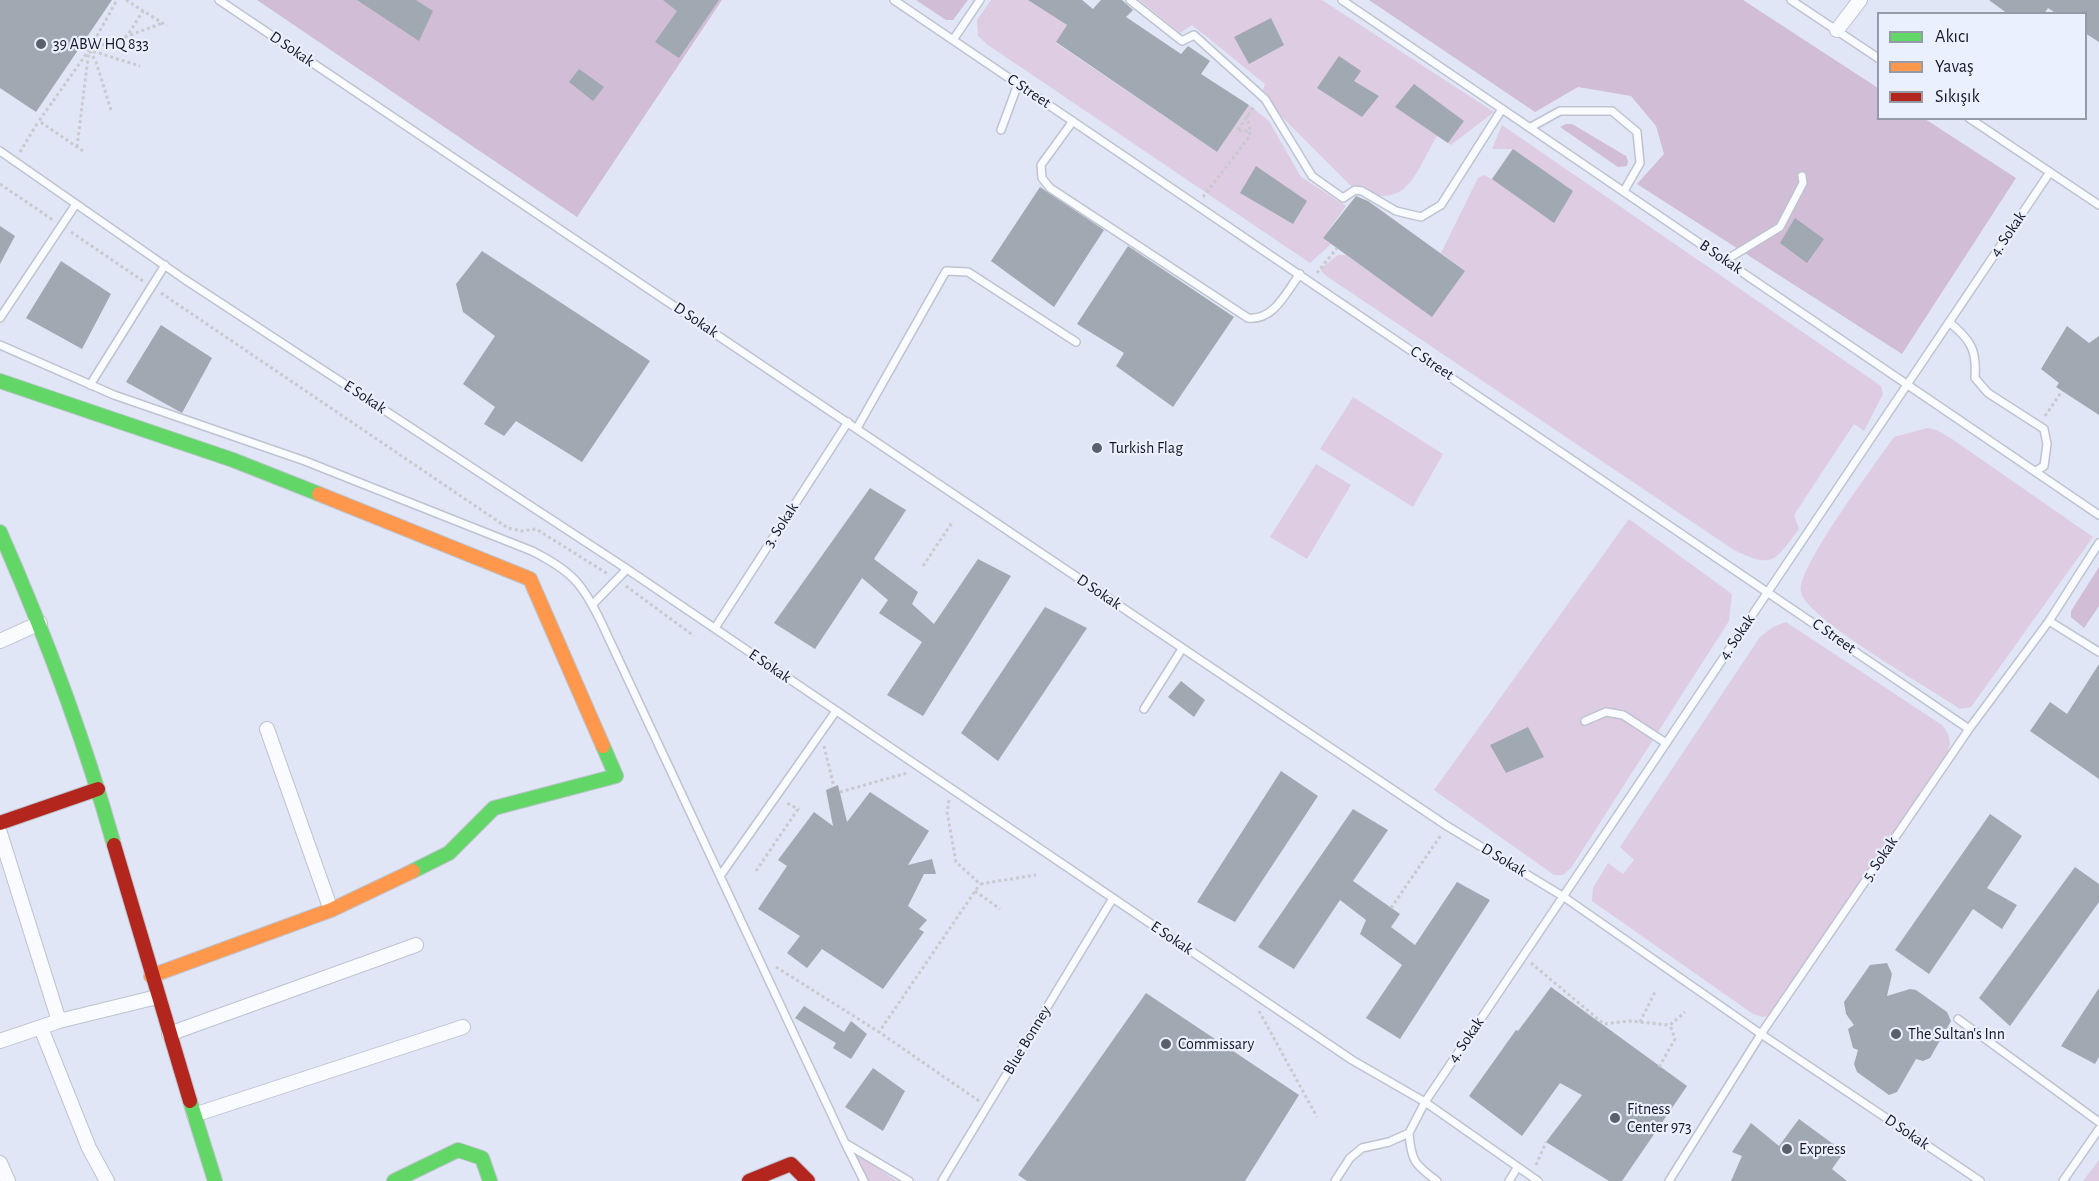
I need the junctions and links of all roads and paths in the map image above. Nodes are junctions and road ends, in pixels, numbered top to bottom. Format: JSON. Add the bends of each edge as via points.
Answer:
{"nodes":[{"id":1,"x":117,"y":0,"type":"edge"},
{"id":2,"x":126,"y":0,"type":"edge"},
{"id":3,"x":219,"y":0,"type":"edge"},
{"id":4,"x":894,"y":0,"type":"edge"},
{"id":5,"x":980,"y":0,"type":"edge"},
{"id":6,"x":1130,"y":0,"type":"edge"},
{"id":7,"x":1342,"y":0,"type":"edge"},
{"id":8,"x":1791,"y":0,"type":"edge"},
{"id":9,"x":1860,"y":0,"type":"edge"},
{"id":10,"x":143,"y":11,"type":"junction"},
{"id":11,"x":1837,"y":30,"type":"junction"},
{"id":12,"x":128,"y":35,"type":"junction"},
{"id":13,"x":953,"y":40,"type":"junction"},
{"id":14,"x":89,"y":50,"type":"junction"},
{"id":15,"x":1877,"y":57,"type":"edge"},
{"id":16,"x":140,"y":66,"type":"dead end"},
{"id":17,"x":1018,"y":84,"type":"junction"},
{"id":18,"x":1261,"y":96,"type":"junction"},
{"id":19,"x":1502,"y":109,"type":"junction"},
{"id":20,"x":111,"y":110,"type":"dead end"},
{"id":21,"x":1247,"y":115,"type":"junction"},
{"id":22,"x":1972,"y":120,"type":"edge"},
{"id":23,"x":39,"y":121,"type":"junction"},
{"id":24,"x":1073,"y":122,"type":"junction"},
{"id":25,"x":1531,"y":127,"type":"junction"},
{"id":26,"x":1001,"y":130,"type":"dead end"},
{"id":27,"x":1250,"y":131,"type":"junction"},
{"id":28,"x":77,"y":147,"type":"junction"},
{"id":29,"x":83,"y":151,"type":"dead end"},
{"id":30,"x":0,"y":152,"type":"edge"},
{"id":31,"x":14,"y":161,"type":"junction"},
{"id":32,"x":2050,"y":172,"type":"junction"},
{"id":33,"x":1802,"y":176,"type":"dead end"},
{"id":34,"x":0,"y":184,"type":"edge"},
{"id":35,"x":1624,"y":191,"type":"junction"},
{"id":36,"x":76,"y":204,"type":"junction"},
{"id":37,"x":1198,"y":205,"type":"junction"},
{"id":38,"x":2099,"y":205,"type":"edge"},
{"id":39,"x":62,"y":226,"type":"junction"},
{"id":40,"x":1337,"y":248,"type":"dead end"},
{"id":41,"x":1726,"y":260,"type":"junction"},
{"id":42,"x":165,"y":265,"type":"junction"},
{"id":43,"x":1300,"y":274,"type":"junction"},
{"id":44,"x":1310,"y":281,"type":"junction"},
{"id":45,"x":152,"y":287,"type":"junction"},
{"id":46,"x":0,"y":318,"type":"edge"},
{"id":47,"x":1949,"y":322,"type":"junction"},
{"id":48,"x":1076,"y":342,"type":"dead end"},
{"id":49,"x":0,"y":345,"type":"edge"},
{"id":50,"x":0,"y":381,"type":"edge"},
{"id":51,"x":1908,"y":383,"type":"junction"},
{"id":52,"x":90,"y":385,"type":"junction"},
{"id":53,"x":2062,"y":391,"type":"dead end"},
{"id":54,"x":848,"y":422,"type":"junction"},
{"id":55,"x":2039,"y":425,"type":"junction"},
{"id":56,"x":857,"y":428,"type":"junction"},
{"id":57,"x":2036,"y":471,"type":"junction"},
{"id":58,"x":2099,"y":515,"type":"edge"},
{"id":59,"x":953,"y":521,"type":"dead end"},
{"id":60,"x":0,"y":532,"type":"edge"},
{"id":61,"x":2099,"y":543,"type":"edge"},
{"id":62,"x":923,"y":566,"type":"dead end"},
{"id":63,"x":627,"y":569,"type":"junction"},
{"id":64,"x":617,"y":580,"type":"junction"},
{"id":65,"x":1769,"y":591,"type":"junction"},
{"id":66,"x":593,"y":604,"type":"junction"},
{"id":67,"x":2049,"y":621,"type":"junction"},
{"id":68,"x":40,"y":623,"type":"junction"},
{"id":69,"x":715,"y":628,"type":"junction"},
{"id":70,"x":694,"y":636,"type":"dead end"},
{"id":71,"x":0,"y":641,"type":"edge"},
{"id":72,"x":1182,"y":648,"type":"junction"},
{"id":73,"x":2099,"y":652,"type":"edge"},
{"id":74,"x":1144,"y":709,"type":"dead end"},
{"id":75,"x":836,"y":711,"type":"junction"},
{"id":76,"x":1585,"y":721,"type":"dead end"},
{"id":77,"x":267,"y":729,"type":"dead end"},
{"id":78,"x":1969,"y":729,"type":"junction"},
{"id":79,"x":821,"y":733,"type":"junction"},
{"id":80,"x":1666,"y":743,"type":"junction"},
{"id":81,"x":922,"y":769,"type":"junction"},
{"id":82,"x":834,"y":787,"type":"dead end"},
{"id":83,"x":98,"y":789,"type":"junction"},
{"id":84,"x":952,"y":789,"type":"junction"},
{"id":85,"x":840,"y":792,"type":"dead end"},
{"id":86,"x":776,"y":797,"type":"junction"},
{"id":87,"x":0,"y":824,"type":"edge"},
{"id":88,"x":1447,"y":826,"type":"junction"},
{"id":89,"x":0,"y":833,"type":"edge"},
{"id":90,"x":756,"y":871,"type":"dead end"},
{"id":91,"x":1036,"y":875,"type":"dead end"},
{"id":92,"x":720,"y":876,"type":"junction"},
{"id":93,"x":980,"y":884,"type":"junction"},
{"id":94,"x":975,"y":891,"type":"junction"},
{"id":95,"x":1564,"y":897,"type":"junction"},
{"id":96,"x":1113,"y":898,"type":"junction"},
{"id":97,"x":1391,"y":908,"type":"dead end"},
{"id":98,"x":1000,"y":909,"type":"dead end"},
{"id":99,"x":332,"y":910,"type":"junction"},
{"id":100,"x":416,"y":945,"type":"dead end"},
{"id":101,"x":757,"y":955,"type":"junction"},
{"id":102,"x":1523,"y":956,"type":"junction"},
{"id":103,"x":151,"y":976,"type":"junction"},
{"id":104,"x":1655,"y":992,"type":"dead end"},
{"id":105,"x":1255,"y":995,"type":"junction"},
{"id":106,"x":157,"y":997,"type":"junction"},
{"id":107,"x":1685,"y":1012,"type":"dead end"},
{"id":108,"x":1958,"y":1019,"type":"dead end"},
{"id":109,"x":58,"y":1021,"type":"junction"},
{"id":110,"x":1640,"y":1022,"type":"junction"},
{"id":111,"x":1670,"y":1025,"type":"junction"},
{"id":112,"x":463,"y":1027,"type":"dead end"},
{"id":113,"x":41,"y":1028,"type":"junction"},
{"id":114,"x":879,"y":1032,"type":"junction"},
{"id":115,"x":169,"y":1034,"type":"junction"},
{"id":116,"x":1761,"y":1034,"type":"junction"},
{"id":117,"x":0,"y":1041,"type":"edge"},
{"id":118,"x":1659,"y":1067,"type":"dead end"},
{"id":119,"x":1425,"y":1102,"type":"junction"},
{"id":120,"x":987,"y":1106,"type":"junction"},
{"id":121,"x":194,"y":1115,"type":"junction"},
{"id":122,"x":1317,"y":1117,"type":"dead end"},
{"id":123,"x":2099,"y":1122,"type":"edge"},
{"id":124,"x":2099,"y":1128,"type":"edge"},
{"id":125,"x":1409,"y":1133,"type":"junction"},
{"id":126,"x":1546,"y":1142,"type":"dead end"},
{"id":127,"x":845,"y":1143,"type":"junction"},
{"id":128,"x":0,"y":1163,"type":"edge"},
{"id":129,"x":1517,"y":1168,"type":"junction"},
{"id":130,"x":1530,"y":1176,"type":"junction"},
{"id":131,"x":1338,"y":1180,"type":"edge"},
{"id":132,"x":1672,"y":1180,"type":"edge"},
{"id":133,"x":8,"y":1181,"type":"edge"},
{"id":134,"x":107,"y":1181,"type":"edge"},
{"id":135,"x":215,"y":1181,"type":"edge"},
{"id":136,"x":394,"y":1181,"type":"edge"},
{"id":137,"x":490,"y":1181,"type":"edge"},
{"id":138,"x":749,"y":1181,"type":"edge"},
{"id":139,"x":808,"y":1181,"type":"edge"},
{"id":140,"x":864,"y":1181,"type":"edge"},
{"id":141,"x":909,"y":1181,"type":"edge"},
{"id":142,"x":942,"y":1181,"type":"edge"},
{"id":143,"x":1437,"y":1181,"type":"edge"},
{"id":144,"x":1509,"y":1181,"type":"edge"},
{"id":145,"x":1538,"y":1181,"type":"edge"},
{"id":146,"x":1980,"y":1181,"type":"edge"},
{"id":147,"x":2063,"y":1181,"type":"edge"}],
"edges":[{"from":1,"to":14,"type":"path"},
{"from":2,"to":10,"type":"path"},
{"from":3,"to":54,"type":"lane","name":"D Sokak"},
{"from":4,"to":13,"type":"lane","name":"C Street"},
{"from":5,"to":13,"type":"lane"},
{"from":6,"to":18,"type":"lane","via":[[1182,41],[1194,35]]},
{"from":7,"to":19,"type":"lane","name":"B Sokak"},
{"from":8,"to":11,"type":"lane"},
{"from":9,"to":11,"type":"street"},
{"from":10,"to":12,"type":"path"},
{"from":10,"to":12,"type":"path","via":[[165,24]]},
{"from":11,"to":15,"type":"lane"},
{"from":12,"to":14,"type":"path"},
{"from":13,"to":17,"type":"lane","name":"C Street"},
{"from":14,"to":16,"type":"path"},
{"from":14,"to":20,"type":"path"},
{"from":14,"to":23,"type":"path"},
{"from":14,"to":28,"type":"path"},
{"from":17,"to":24,"type":"lane","name":"C Street"},
{"from":17,"to":26,"type":"lane"},
{"from":18,"to":19,"type":"lane","via":[[1312,176],[1343,198],[1355,190],[1362,191],[1396,211],[1421,217],[1441,205]]},
{"from":18,"to":21,"type":"path"},
{"from":19,"to":25,"type":"lane","name":"B Sokak"},
{"from":21,"to":27,"type":"path"},
{"from":21,"to":27,"type":"path","via":[[1236,131]]},
{"from":22,"to":32,"type":"lane"},
{"from":23,"to":28,"type":"path"},
{"from":23,"to":31,"type":"path"},
{"from":24,"to":37,"type":"lane","name":"C Street"},
{"from":24,"to":43,"type":"lane","via":[[1041,165],[1042,178],[1050,188],[1248,318],[1270,313]]},
{"from":25,"to":35,"type":"lane","name":"B Sokak"},
{"from":25,"to":35,"type":"lane","via":[[1560,111],[1612,111],[1637,132],[1640,163]]},
{"from":27,"to":37,"type":"path"},
{"from":28,"to":29,"type":"path"},
{"from":30,"to":31,"type":"lane","name":"E Sokak"},
{"from":31,"to":36,"type":"lane","name":"E Sokak"},
{"from":32,"to":38,"type":"lane"},
{"from":32,"to":47,"type":"lane","name":"4. Sokak"},
{"from":33,"to":41,"type":"lane","via":[[1803,183],[1780,227]]},
{"from":34,"to":39,"type":"path"},
{"from":35,"to":41,"type":"lane","name":"B Sokak"},
{"from":36,"to":39,"type":"lane"},
{"from":36,"to":42,"type":"lane","name":"E Sokak"},
{"from":37,"to":43,"type":"lane","name":"C Street"},
{"from":39,"to":45,"type":"path"},
{"from":39,"to":46,"type":"lane"},
{"from":40,"to":44,"type":"path"},
{"from":41,"to":51,"type":"lane","name":"B Sokak"},
{"from":42,"to":45,"type":"lane"},
{"from":42,"to":63,"type":"lane","name":"E Sokak"},
{"from":43,"to":44,"type":"lane","name":"C Street"},
{"from":44,"to":65,"type":"lane","name":"C Street"},
{"from":45,"to":52,"type":"lane"},
{"from":45,"to":64,"type":"path","via":[[508,528],[536,529]]},
{"from":47,"to":51,"type":"lane","name":"4. Sokak"},
{"from":47,"to":55,"type":"lane","via":[[1967,337],[1976,358],[1975,378],[1988,393]]},
{"from":48,"to":56,"type":"lane","via":[[968,272],[946,271]]},
{"from":49,"to":52,"type":"lane"},
{"from":50,"to":99,"type":"street","via":[[234,460],[530,579],[616,776],[494,808],[449,853]]},
{"from":51,"to":57,"type":"lane","name":"B Sokak"},
{"from":51,"to":65,"type":"lane","name":"4. Sokak"},
{"from":52,"to":66,"type":"lane","via":[[305,461],[532,551],[563,567]]},
{"from":53,"to":55,"type":"path"},
{"from":54,"to":56,"type":"lane","name":"D Sokak"},
{"from":54,"to":69,"type":"lane","name":"3. Sokak"},
{"from":55,"to":57,"type":"lane","via":[[2044,429],[2047,444],[2044,466]]},
{"from":56,"to":72,"type":"lane","name":"D Sokak"},
{"from":57,"to":58,"type":"lane","name":"B Sokak"},
{"from":59,"to":62,"type":"path"},
{"from":60,"to":68,"type":"street"},
{"from":61,"to":67,"type":"lane","name":"5. Sokak"},
{"from":63,"to":64,"type":"lane"},
{"from":63,"to":69,"type":"lane","name":"E Sokak"},
{"from":64,"to":66,"type":"lane"},
{"from":64,"to":70,"type":"path"},
{"from":65,"to":78,"type":"lane","name":"C Street"},
{"from":65,"to":80,"type":"lane","name":"4. Sokak"},
{"from":66,"to":92,"type":"lane"},
{"from":67,"to":73,"type":"lane"},
{"from":67,"to":78,"type":"lane","name":"5. Sokak"},
{"from":68,"to":71,"type":"street"},
{"from":68,"to":83,"type":"street"},
{"from":69,"to":75,"type":"lane","name":"E Sokak"},
{"from":72,"to":74,"type":"lane"},
{"from":72,"to":88,"type":"lane","name":"D Sokak"},
{"from":75,"to":79,"type":"lane"},
{"from":75,"to":81,"type":"lane","name":"E Sokak"},
{"from":76,"to":80,"type":"lane","via":[[1606,712],[1623,715]]},
{"from":77,"to":99,"type":"street"},
{"from":78,"to":116,"type":"lane","name":"5. Sokak"},
{"from":79,"to":82,"type":"path"},
{"from":79,"to":86,"type":"lane"},
{"from":80,"to":95,"type":"lane","name":"4. Sokak"},
{"from":81,"to":84,"type":"lane","name":"E Sokak"},
{"from":81,"to":85,"type":"path"},
{"from":83,"to":87,"type":"street"},
{"from":83,"to":103,"type":"street"},
{"from":84,"to":93,"type":"path","via":[[946,812],[956,862]]},
{"from":84,"to":96,"type":"lane","name":"E Sokak"},
{"from":86,"to":90,"type":"path","via":[[798,810]]},
{"from":86,"to":92,"type":"lane"},
{"from":88,"to":95,"type":"lane","name":"D Sokak"},
{"from":88,"to":97,"type":"path"},
{"from":89,"to":109,"type":"street"},
{"from":91,"to":93,"type":"path"},
{"from":92,"to":101,"type":"lane"},
{"from":93,"to":94,"type":"path"},
{"from":94,"to":98,"type":"path"},
{"from":94,"to":114,"type":"path"},
{"from":95,"to":102,"type":"lane","name":"4. Sokak"},
{"from":95,"to":116,"type":"lane","name":"D Sokak"},
{"from":96,"to":105,"type":"lane","name":"E Sokak"},
{"from":96,"to":120,"type":"lane","name":"Blue Bonney"},
{"from":99,"to":103,"type":"street"},
{"from":100,"to":115,"type":"street"},
{"from":101,"to":114,"type":"path"},
{"from":101,"to":127,"type":"lane"},
{"from":102,"to":110,"type":"path","via":[[1604,1024]]},
{"from":102,"to":119,"type":"lane","name":"4. Sokak"},
{"from":103,"to":106,"type":"street"},
{"from":104,"to":110,"type":"path"},
{"from":105,"to":119,"type":"lane","name":"E Sokak","via":[[1352,1060]]},
{"from":105,"to":122,"type":"path","via":[[1260,1015]]},
{"from":106,"to":109,"type":"street"},
{"from":106,"to":115,"type":"street"},
{"from":107,"to":111,"type":"path"},
{"from":108,"to":123,"type":"lane"},
{"from":109,"to":113,"type":"street"},
{"from":110,"to":111,"type":"path"},
{"from":111,"to":118,"type":"path","via":[[1675,1039]]},
{"from":112,"to":121,"type":"street"},
{"from":113,"to":117,"type":"street"},
{"from":113,"to":134,"type":"street","via":[[89,1148]]},
{"from":114,"to":120,"type":"path"},
{"from":115,"to":121,"type":"street"},
{"from":116,"to":132,"type":"lane","name":"5. Sokak"},
{"from":116,"to":146,"type":"lane","name":"D Sokak"},
{"from":119,"to":125,"type":"lane","name":"4. Sokak"},
{"from":119,"to":129,"type":"lane","name":"E Sokak"},
{"from":120,"to":142,"type":"lane","name":"Blue Bonney"},
{"from":121,"to":135,"type":"street"},
{"from":124,"to":147,"type":"lane"},
{"from":125,"to":131,"type":"lane","via":[[1362,1148],[1350,1158]]},
{"from":125,"to":143,"type":"lane","via":[[1416,1166]]},
{"from":126,"to":130,"type":"path"},
{"from":127,"to":140,"type":"lane"},
{"from":127,"to":141,"type":"lane"},
{"from":128,"to":133,"type":"street"},
{"from":129,"to":130,"type":"lane","name":"E Sokak"},
{"from":129,"to":144,"type":"lane"},
{"from":130,"to":145,"type":"lane","name":"E Sokak"},
{"from":136,"to":137,"type":"street","via":[[458,1150],[482,1158]]},
{"from":138,"to":139,"type":"street","via":[[791,1164]]}]}
